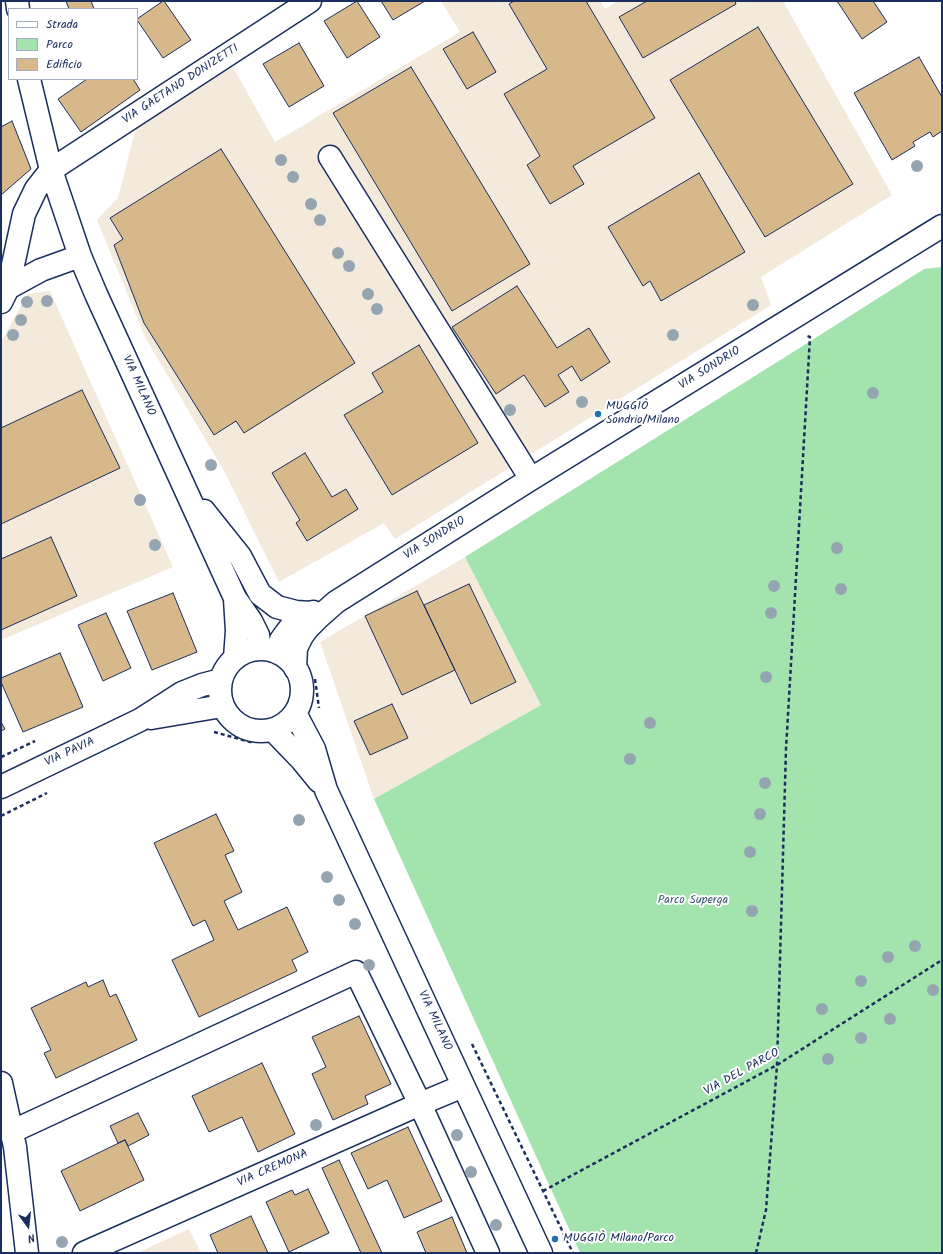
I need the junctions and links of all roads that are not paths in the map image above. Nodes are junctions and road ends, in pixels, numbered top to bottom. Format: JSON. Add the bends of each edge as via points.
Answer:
{"nodes":[{"id":1,"x":310,"y":1,"type":"edge"},
{"id":2,"x":29,"y":80,"type":"edge"},
{"id":3,"x":330,"y":157,"type":"dead end"},
{"id":4,"x":51,"y":170,"type":"junction"},
{"id":5,"x":942,"y":226,"type":"edge"},
{"id":6,"x":80,"y":256,"type":"junction"},
{"id":7,"x":4,"y":295,"type":"edge"},
{"id":8,"x":532,"y":479,"type":"junction"},
{"id":9,"x":180,"y":480,"type":"junction"},
{"id":10,"x":235,"y":598,"type":"junction"},
{"id":11,"x":336,"y":602,"type":"junction"},
{"id":12,"x":311,"y":613,"type":"junction"},
{"id":13,"x":269,"y":651,"type":"junction"},
{"id":14,"x":235,"y":658,"type":"junction"},
{"id":15,"x":304,"y":670,"type":"junction"},
{"id":16,"x":221,"y":680,"type":"junction"},
{"id":17,"x":222,"y":706,"type":"junction"},
{"id":18,"x":295,"y":713,"type":"junction"},
{"id":19,"x":140,"y":720,"type":"junction"},
{"id":20,"x":273,"y":730,"type":"junction"},
{"id":21,"x":1,"y":787,"type":"edge"},
{"id":22,"x":326,"y":790,"type":"junction"},
{"id":23,"x":1,"y":1083,"type":"edge"},
{"id":24,"x":463,"y":1086,"type":"junction"},
{"id":25,"x":420,"y":1104,"type":"junction"},
{"id":26,"x":11,"y":1132,"type":"junction"},
{"id":27,"x":27,"y":1253,"type":"edge"},
{"id":28,"x":84,"y":1253,"type":"edge"},
{"id":29,"x":488,"y":1253,"type":"edge"},
{"id":30,"x":541,"y":1253,"type":"edge"}],
"edges":[{"from":1,"to":4,"type":"street","name":"VIA GAETANO DONIZETTI"},
{"from":2,"to":4,"type":"street","name":"VIA MILANO"},
{"from":3,"to":8,"type":"street"},
{"from":4,"to":6,"type":"street","name":"VIA MILANO"},
{"from":4,"to":7,"type":"street","name":"VIA GAETANO DONIZETTI","via":[[36,189],[24,214]]},
{"from":5,"to":8,"type":"street","name":"VIA SONDRIO"},
{"from":6,"to":7,"type":"street","via":[[41,270]]},
{"from":6,"to":9,"type":"street","name":"VIA MILANO"},
{"from":8,"to":11,"type":"street","name":"VIA SONDRIO"},
{"from":9,"to":10,"type":"street","name":"VIA MILANO"},
{"from":9,"to":12,"type":"street","via":[[240,556],[260,594],[277,607]]},
{"from":10,"to":13,"type":"street"},
{"from":10,"to":14,"type":"street"},
{"from":11,"to":12,"type":"street"},
{"from":11,"to":15,"type":"street","via":[[307,629],[296,648]]},
{"from":12,"to":13,"type":"street","via":[[293,624],[282,640]]},
{"from":13,"to":14,"type":"street","via":[[249,651]]},
{"from":13,"to":15,"type":"street","via":[[288,659]]},
{"from":14,"to":16,"type":"street","via":[[226,668]]},
{"from":15,"to":18,"type":"street","via":[[299,676],[302,695]]},
{"from":16,"to":17,"type":"street"},
{"from":16,"to":19,"type":"street","name":"VIA PAVIA","via":[[182,693]]},
{"from":17,"to":19,"type":"street","name":"VIA PAVIA"},
{"from":17,"to":20,"type":"street","via":[[234,722],[246,729]]},
{"from":18,"to":20,"type":"street"},
{"from":18,"to":22,"type":"street","via":[[314,749]]},
{"from":19,"to":21,"type":"street","name":"VIA PAVIA"},
{"from":20,"to":22,"type":"street","via":[[301,758]]},
{"from":22,"to":24,"type":"street","name":"VIA MILANO"},
{"from":23,"to":26,"type":"street"},
{"from":24,"to":25,"type":"street","name":"VIA CREMONA"},
{"from":24,"to":30,"type":"street","name":"VIA MILANO"},
{"from":25,"to":26,"type":"street","via":[[356,972]]},
{"from":25,"to":28,"type":"street","name":"VIA CREMONA"},
{"from":25,"to":29,"type":"street"},
{"from":26,"to":27,"type":"street"}]}
